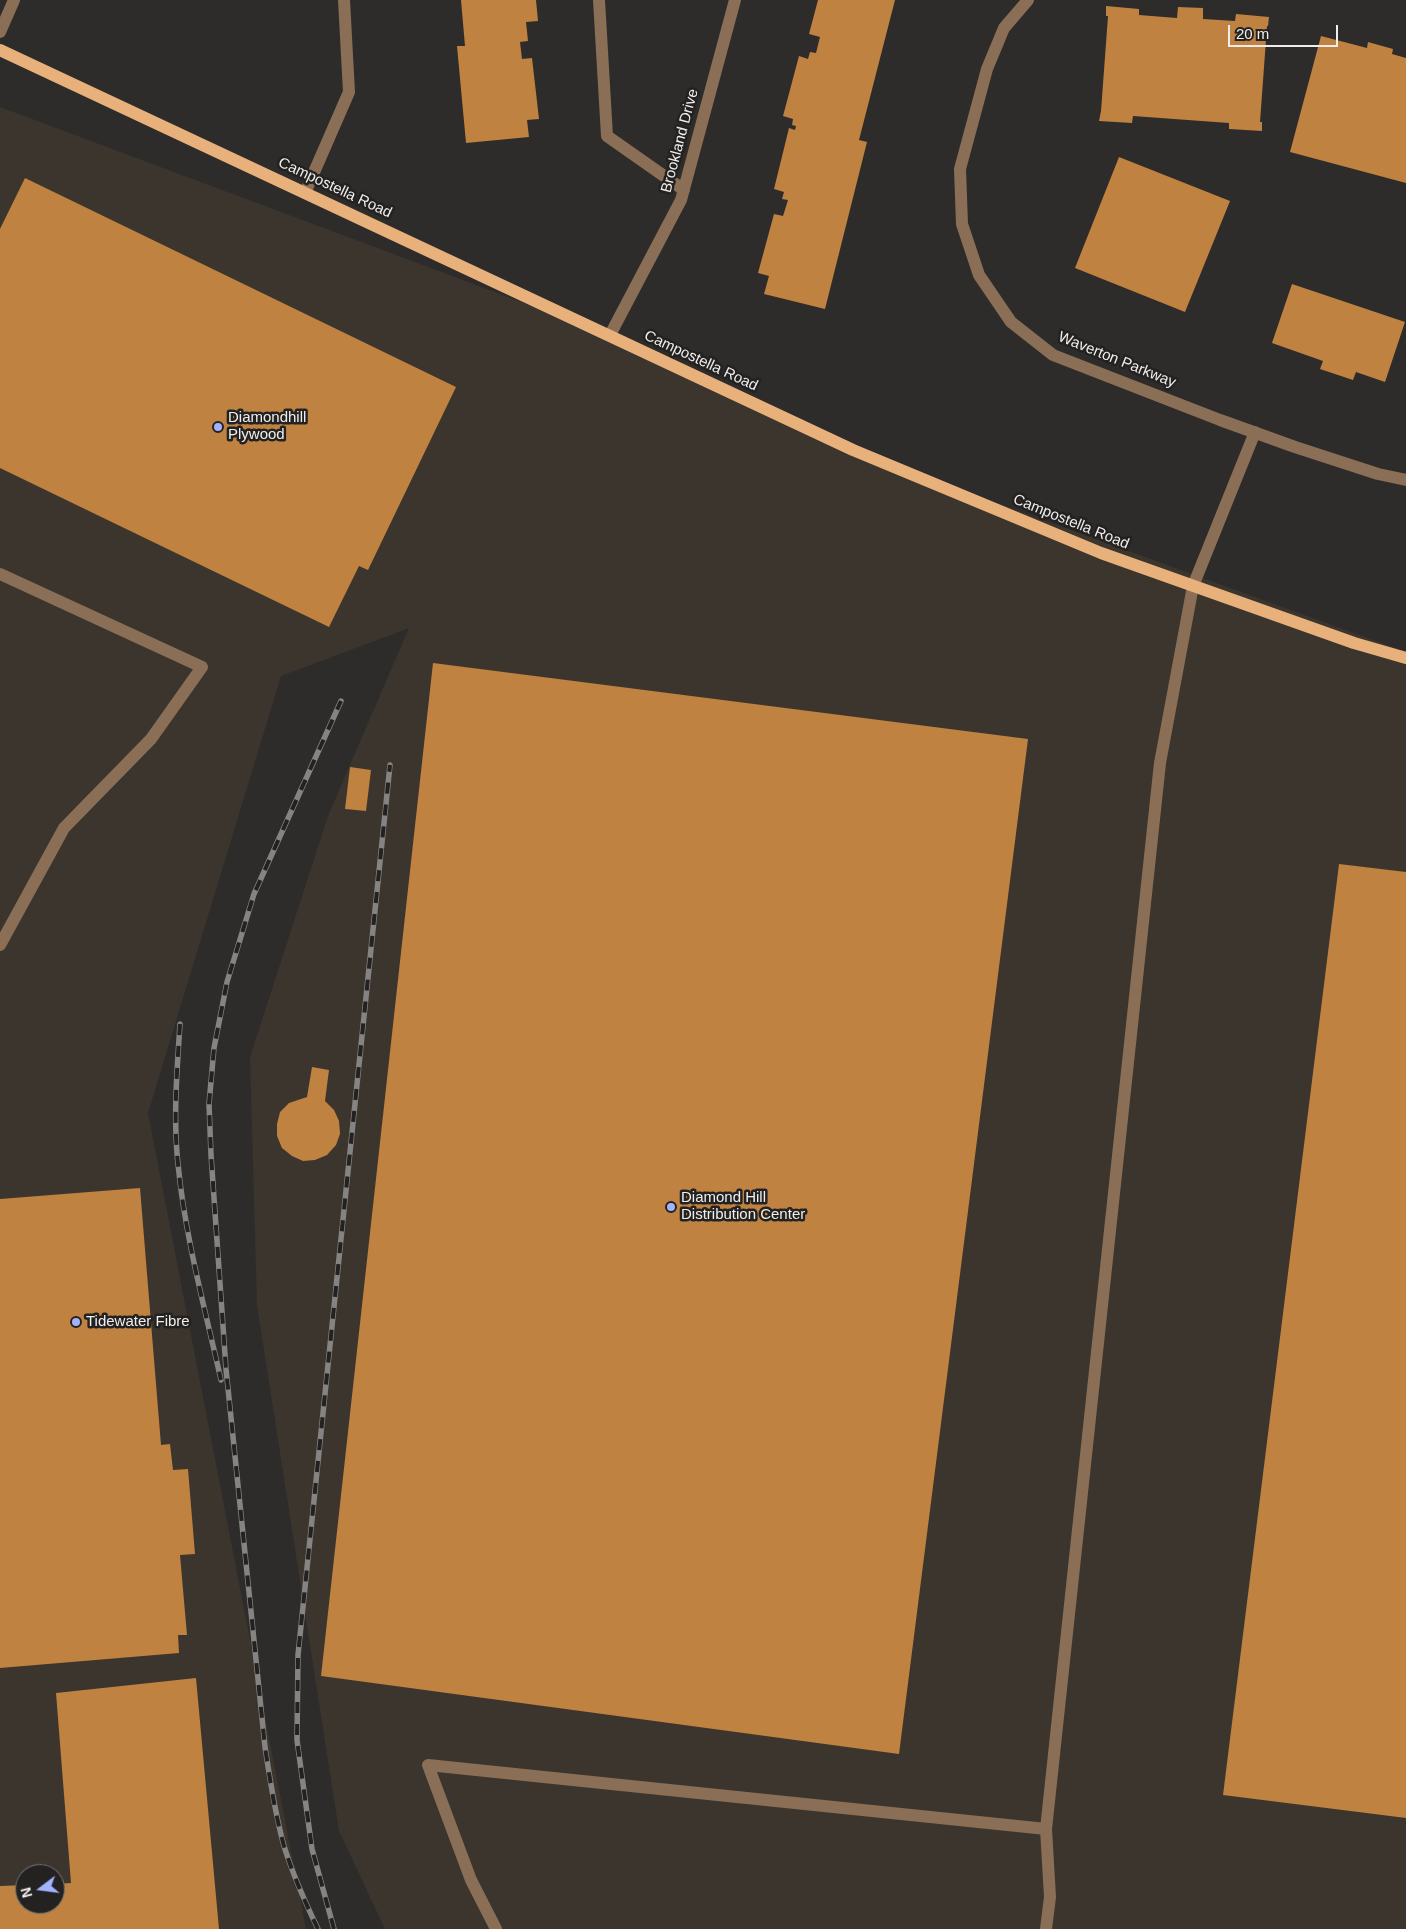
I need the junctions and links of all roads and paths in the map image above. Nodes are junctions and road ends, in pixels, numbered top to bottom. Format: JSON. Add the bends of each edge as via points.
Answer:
{"nodes":[{"id":1,"x":14,"y":0,"type":"edge"},
{"id":2,"x":344,"y":0,"type":"edge"},
{"id":3,"x":599,"y":0,"type":"edge"},
{"id":4,"x":735,"y":0,"type":"edge"},
{"id":5,"x":1028,"y":0,"type":"edge"},
{"id":6,"x":0,"y":32,"type":"edge"},
{"id":7,"x":0,"y":50,"type":"edge"},
{"id":8,"x":684,"y":190,"type":"junction"},
{"id":9,"x":305,"y":193,"type":"junction"},
{"id":10,"x":610,"y":336,"type":"junction"},
{"id":11,"x":1255,"y":432,"type":"junction"},
{"id":12,"x":1406,"y":480,"type":"edge"},
{"id":13,"x":0,"y":574,"type":"edge"},
{"id":14,"x":1193,"y":586,"type":"junction"},
{"id":15,"x":1406,"y":658,"type":"edge"},
{"id":16,"x":0,"y":945,"type":"edge"},
{"id":17,"x":1046,"y":1829,"type":"junction"},
{"id":18,"x":496,"y":1929,"type":"edge"},
{"id":19,"x":1046,"y":1929,"type":"edge"}],
"edges":[{"from":1,"to":6,"type":"street"},
{"from":2,"to":9,"type":"street","via":[[349,92]]},
{"from":3,"to":8,"type":"street","via":[[607,136]]},
{"from":4,"to":8,"type":"street","name":"Brookland Drive"},
{"from":5,"to":11,"type":"street","name":"Waverton Parkway","via":[[1004,28],[987,69],[960,169],[962,224],[980,275],[1011,322],[1054,355]]},
{"from":7,"to":9,"type":"main road","name":"Campostella Road"},
{"from":8,"to":10,"type":"street","name":"Brookland Drive"},
{"from":9,"to":10,"type":"main road","name":"Campostella Road"},
{"from":10,"to":14,"type":"main road","name":"Campostella Road","via":[[854,450],[1101,553]]},
{"from":11,"to":12,"type":"street","name":"Waverton Parkway","via":[[1378,474]]},
{"from":11,"to":14,"type":"street"},
{"from":13,"to":16,"type":"street","via":[[202,667],[151,739],[64,828]]},
{"from":14,"to":15,"type":"main road","name":"Campostella Road"},
{"from":14,"to":17,"type":"street","via":[[1160,764]]},
{"from":17,"to":18,"type":"street","via":[[428,1765],[472,1880]]},
{"from":17,"to":19,"type":"street","via":[[1050,1897]]}]}
